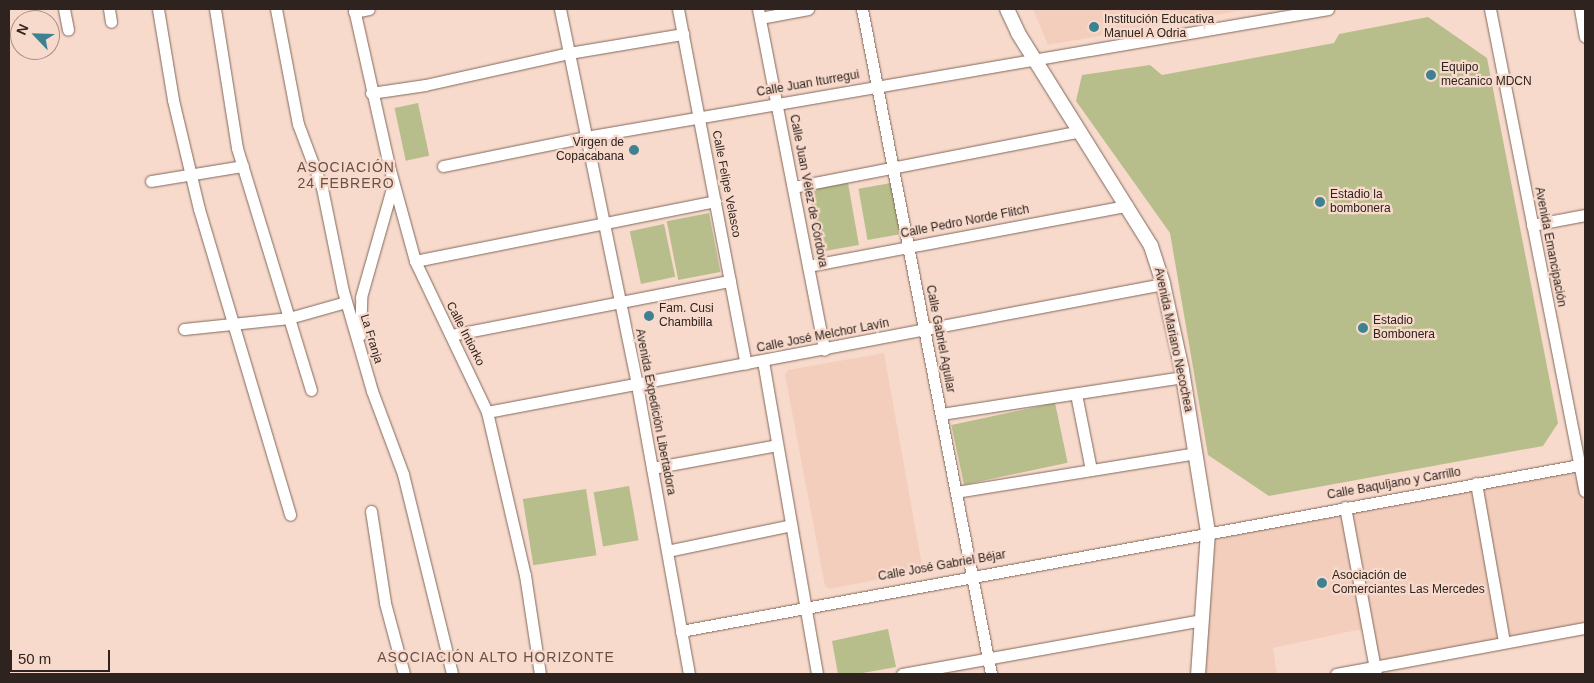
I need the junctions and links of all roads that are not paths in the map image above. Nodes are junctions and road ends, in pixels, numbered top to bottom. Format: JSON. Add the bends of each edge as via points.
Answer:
{"nodes":[{"id":1,"x":64,"y":9,"type":"edge"},
{"id":2,"x":109,"y":9,"type":"edge"},
{"id":3,"x":158,"y":9,"type":"edge"},
{"id":4,"x":215,"y":9,"type":"edge"},
{"id":5,"x":276,"y":9,"type":"edge"},
{"id":6,"x":369,"y":9,"type":"edge"},
{"id":7,"x":560,"y":9,"type":"edge"},
{"id":8,"x":678,"y":9,"type":"edge"},
{"id":9,"x":808,"y":9,"type":"edge"},
{"id":10,"x":862,"y":9,"type":"edge"},
{"id":11,"x":1007,"y":9,"type":"edge"},
{"id":12,"x":1328,"y":9,"type":"edge"},
{"id":13,"x":1490,"y":9,"type":"edge"},
{"id":14,"x":1580,"y":9,"type":"edge"},
{"id":15,"x":354,"y":10,"type":"edge"},
{"id":16,"x":759,"y":13,"type":"edge"},
{"id":17,"x":111,"y":22,"type":"dead end"},
{"id":18,"x":68,"y":30,"type":"dead end"},
{"id":19,"x":683,"y":34,"type":"junction"},
{"id":20,"x":1585,"y":37,"type":"edge"},
{"id":21,"x":569,"y":53,"type":"junction"},
{"id":22,"x":1035,"y":60,"type":"junction"},
{"id":23,"x":877,"y":86,"type":"junction"},
{"id":24,"x":371,"y":93,"type":"junction"},
{"id":25,"x":777,"y":103,"type":"junction"},
{"id":26,"x":699,"y":117,"type":"junction"},
{"id":27,"x":1080,"y":131,"type":"junction"},
{"id":28,"x":586,"y":137,"type":"junction"},
{"id":29,"x":243,"y":166,"type":"junction"},
{"id":30,"x":443,"y":166,"type":"dead end"},
{"id":31,"x":893,"y":168,"type":"junction"},
{"id":32,"x":191,"y":176,"type":"junction"},
{"id":33,"x":151,"y":181,"type":"dead end"},
{"id":34,"x":393,"y":184,"type":"junction"},
{"id":35,"x":793,"y":187,"type":"junction"},
{"id":36,"x":715,"y":201,"type":"junction"},
{"id":37,"x":1126,"y":206,"type":"junction"},
{"id":38,"x":1585,"y":216,"type":"edge"},
{"id":39,"x":604,"y":222,"type":"junction"},
{"id":40,"x":1532,"y":226,"type":"junction"},
{"id":41,"x":908,"y":247,"type":"junction"},
{"id":42,"x":415,"y":261,"type":"junction"},
{"id":43,"x":808,"y":266,"type":"junction"},
{"id":44,"x":730,"y":281,"type":"junction"},
{"id":45,"x":1163,"y":284,"type":"junction"},
{"id":46,"x":346,"y":302,"type":"junction"},
{"id":47,"x":620,"y":303,"type":"junction"},
{"id":48,"x":289,"y":318,"type":"junction"},
{"id":49,"x":234,"y":326,"type":"junction"},
{"id":50,"x":184,"y":329,"type":"dead end"},
{"id":51,"x":925,"y":331,"type":"junction"},
{"id":52,"x":451,"y":335,"type":"junction"},
{"id":53,"x":359,"y":341,"type":"junction"},
{"id":54,"x":824,"y":350,"type":"junction"},
{"id":55,"x":763,"y":361,"type":"junction"},
{"id":56,"x":746,"y":364,"type":"junction"},
{"id":57,"x":1183,"y":378,"type":"junction"},
{"id":58,"x":637,"y":384,"type":"junction"},
{"id":59,"x":311,"y":390,"type":"dead end"},
{"id":60,"x":1076,"y":394,"type":"junction"},
{"id":61,"x":487,"y":412,"type":"junction"},
{"id":62,"x":941,"y":414,"type":"junction"},
{"id":63,"x":778,"y":445,"type":"junction"},
{"id":64,"x":1196,"y":453,"type":"junction"},
{"id":65,"x":1583,"y":464,"type":"edge"},
{"id":66,"x":652,"y":468,"type":"junction"},
{"id":67,"x":1091,"y":470,"type":"junction"},
{"id":68,"x":1476,"y":483,"type":"junction"},
{"id":69,"x":1585,"y":491,"type":"edge"},
{"id":70,"x":956,"y":492,"type":"junction"},
{"id":71,"x":1345,"y":507,"type":"junction"},
{"id":72,"x":371,"y":511,"type":"dead end"},
{"id":73,"x":290,"y":515,"type":"dead end"},
{"id":74,"x":791,"y":525,"type":"junction"},
{"id":75,"x":1208,"y":532,"type":"junction"},
{"id":76,"x":667,"y":551,"type":"junction"},
{"id":77,"x":972,"y":574,"type":"junction"},
{"id":78,"x":805,"y":605,"type":"junction"},
{"id":79,"x":1202,"y":620,"type":"junction"},
{"id":80,"x":1585,"y":628,"type":"edge"},
{"id":81,"x":681,"y":631,"type":"junction"},
{"id":82,"x":1504,"y":642,"type":"junction"},
{"id":83,"x":988,"y":657,"type":"junction"},
{"id":84,"x":1376,"y":670,"type":"edge"},
{"id":85,"x":404,"y":674,"type":"edge"},
{"id":86,"x":452,"y":674,"type":"edge"},
{"id":87,"x":540,"y":674,"type":"edge"},
{"id":88,"x":689,"y":674,"type":"edge"},
{"id":89,"x":817,"y":674,"type":"edge"},
{"id":90,"x":902,"y":674,"type":"edge"},
{"id":91,"x":991,"y":674,"type":"edge"},
{"id":92,"x":1198,"y":674,"type":"edge"},
{"id":93,"x":1336,"y":674,"type":"edge"}],
"edges":[{"from":1,"to":18,"type":"street"},
{"from":2,"to":17,"type":"street"},
{"from":3,"to":32,"type":"street"},
{"from":4,"to":29,"type":"street","via":[[226,90]]},
{"from":5,"to":46,"type":"street","name":"La Franja","via":[[287,78],[306,152],[322,188]]},
{"from":6,"to":15,"type":"street"},
{"from":7,"to":21,"type":"street","name":"Avenida Expedición Libertadora"},
{"from":8,"to":19,"type":"street","name":"Calle Felipe Velasco"},
{"from":9,"to":16,"type":"street"},
{"from":10,"to":23,"type":"street","name":"Calle Gabriel Aguilar"},
{"from":11,"to":22,"type":"street","name":"Avenida Mariano Necochea"},
{"from":12,"to":22,"type":"street","name":"Calle Juan Iturregui"},
{"from":13,"to":40,"type":"street","name":"Avenida Emancipación"},
{"from":14,"to":20,"type":"street"},
{"from":15,"to":24,"type":"street","name":"Calle Intiorko"},
{"from":16,"to":25,"type":"street","name":"Calle Juan Vélez de Córdova"},
{"from":19,"to":21,"type":"street"},
{"from":19,"to":26,"type":"street","name":"Calle Felipe Velasco"},
{"from":21,"to":24,"type":"street","via":[[425,86]]},
{"from":21,"to":28,"type":"street","name":"Avenida Expedición Libertadora"},
{"from":22,"to":23,"type":"street","name":"Calle Juan Iturregui"},
{"from":22,"to":27,"type":"street","name":"Avenida Mariano Necochea"},
{"from":23,"to":25,"type":"street","name":"Calle Juan Iturregui"},
{"from":23,"to":31,"type":"street","name":"Calle Gabriel Aguilar"},
{"from":24,"to":34,"type":"street","name":"Calle Intiorko"},
{"from":25,"to":26,"type":"street","name":"Calle Juan Iturregui"},
{"from":25,"to":35,"type":"street","name":"Calle Juan Vélez de Córdova"},
{"from":26,"to":28,"type":"street","name":"Calle Juan Iturregui"},
{"from":26,"to":36,"type":"street","name":"Calle Felipe Velasco"},
{"from":27,"to":31,"type":"street"},
{"from":27,"to":37,"type":"street","name":"Avenida Mariano Necochea"},
{"from":28,"to":30,"type":"street","name":"Calle Juan Iturregui"},
{"from":28,"to":39,"type":"street","name":"Avenida Expedición Libertadora"},
{"from":29,"to":32,"type":"street"},
{"from":29,"to":48,"type":"street"},
{"from":31,"to":35,"type":"street"},
{"from":31,"to":41,"type":"street","name":"Calle Gabriel Aguilar"},
{"from":32,"to":33,"type":"street"},
{"from":32,"to":49,"type":"street"},
{"from":34,"to":42,"type":"street","name":"Calle Intiorko"},
{"from":34,"to":53,"type":"street","via":[[360,297]]},
{"from":35,"to":43,"type":"street","name":"Calle Juan Vélez de Córdova"},
{"from":36,"to":39,"type":"street"},
{"from":36,"to":44,"type":"street","name":"Calle Felipe Velasco"},
{"from":37,"to":41,"type":"street","name":"Calle Pedro Norde Flitch"},
{"from":37,"to":45,"type":"street","name":"Avenida Mariano Necochea","via":[[1152,246]]},
{"from":38,"to":40,"type":"street"},
{"from":39,"to":42,"type":"street"},
{"from":39,"to":47,"type":"street","name":"Avenida Expedición Libertadora"},
{"from":40,"to":65,"type":"street","name":"Avenida Emancipación"},
{"from":41,"to":43,"type":"street","name":"Calle Pedro Norde Flitch"},
{"from":41,"to":51,"type":"street","name":"Calle Gabriel Aguilar"},
{"from":42,"to":52,"type":"street","name":"Calle Intiorko"},
{"from":43,"to":54,"type":"street","name":"Calle Juan Vélez de Córdova"},
{"from":44,"to":47,"type":"street"},
{"from":44,"to":56,"type":"street","name":"Calle Felipe Velasco"},
{"from":45,"to":51,"type":"street","name":"Calle José Melchor Lavín"},
{"from":45,"to":57,"type":"street","name":"Avenida Mariano Necochea"},
{"from":46,"to":48,"type":"street"},
{"from":46,"to":53,"type":"street","name":"La Franja"},
{"from":47,"to":52,"type":"street"},
{"from":47,"to":58,"type":"street","name":"Avenida Expedición Libertadora"},
{"from":48,"to":49,"type":"street"},
{"from":48,"to":59,"type":"street"},
{"from":49,"to":50,"type":"street"},
{"from":49,"to":73,"type":"street"},
{"from":51,"to":54,"type":"street","name":"Calle José Melchor Lavín"},
{"from":51,"to":62,"type":"street","name":"Calle Gabriel Aguilar"},
{"from":52,"to":61,"type":"street","name":"Calle Intiorko"},
{"from":53,"to":86,"type":"street","name":"La Franja","via":[[372,391],[403,474]]},
{"from":54,"to":55,"type":"street","name":"Calle José Melchor Lavín"},
{"from":55,"to":56,"type":"street","name":"Calle José Melchor Lavín"},
{"from":55,"to":63,"type":"street"},
{"from":56,"to":58,"type":"street","name":"Calle José Melchor Lavín"},
{"from":57,"to":60,"type":"street"},
{"from":57,"to":64,"type":"street","name":"Avenida Mariano Necochea"},
{"from":58,"to":61,"type":"street","name":"Calle José Melchor Lavín"},
{"from":58,"to":66,"type":"street","name":"Avenida Expedición Libertadora"},
{"from":60,"to":62,"type":"street"},
{"from":60,"to":67,"type":"street"},
{"from":61,"to":87,"type":"street","name":"Calle Intiorko","via":[[525,576]]},
{"from":62,"to":70,"type":"street","name":"Calle Gabriel Aguilar"},
{"from":63,"to":66,"type":"street"},
{"from":63,"to":74,"type":"street"},
{"from":64,"to":67,"type":"street"},
{"from":64,"to":75,"type":"street","name":"Avenida Mariano Necochea"},
{"from":65,"to":68,"type":"street","name":"Calle Baquíjano y Carrillo"},
{"from":65,"to":69,"type":"street","name":"Avenida Emancipación"},
{"from":66,"to":76,"type":"street","name":"Avenida Expedición Libertadora"},
{"from":67,"to":70,"type":"street"},
{"from":68,"to":71,"type":"street","name":"Calle Baquíjano y Carrillo"},
{"from":68,"to":82,"type":"street"},
{"from":70,"to":77,"type":"street","name":"Calle Gabriel Aguilar"},
{"from":71,"to":75,"type":"street","name":"Calle Baquíjano y Carrillo"},
{"from":71,"to":84,"type":"street"},
{"from":72,"to":85,"type":"street","via":[[385,603]]},
{"from":74,"to":76,"type":"street"},
{"from":74,"to":78,"type":"street"},
{"from":75,"to":77,"type":"street","name":"Calle José Gabriel Béjar"},
{"from":75,"to":79,"type":"street","name":"Avenida Mariano Necochea"},
{"from":76,"to":81,"type":"street","name":"Avenida Expedición Libertadora"},
{"from":77,"to":78,"type":"street","name":"Calle José Gabriel Béjar"},
{"from":77,"to":83,"type":"street","name":"Calle Gabriel Aguilar"},
{"from":78,"to":81,"type":"street","name":"Calle José Gabriel Béjar"},
{"from":78,"to":89,"type":"street"},
{"from":79,"to":83,"type":"street"},
{"from":79,"to":92,"type":"street","name":"Avenida Mariano Necochea"},
{"from":80,"to":82,"type":"street"},
{"from":81,"to":88,"type":"street","name":"Avenida Expedición Libertadora"},
{"from":82,"to":84,"type":"street"},
{"from":83,"to":90,"type":"street"},
{"from":83,"to":91,"type":"street","name":"Calle Gabriel Aguilar"},
{"from":84,"to":93,"type":"street"}]}
